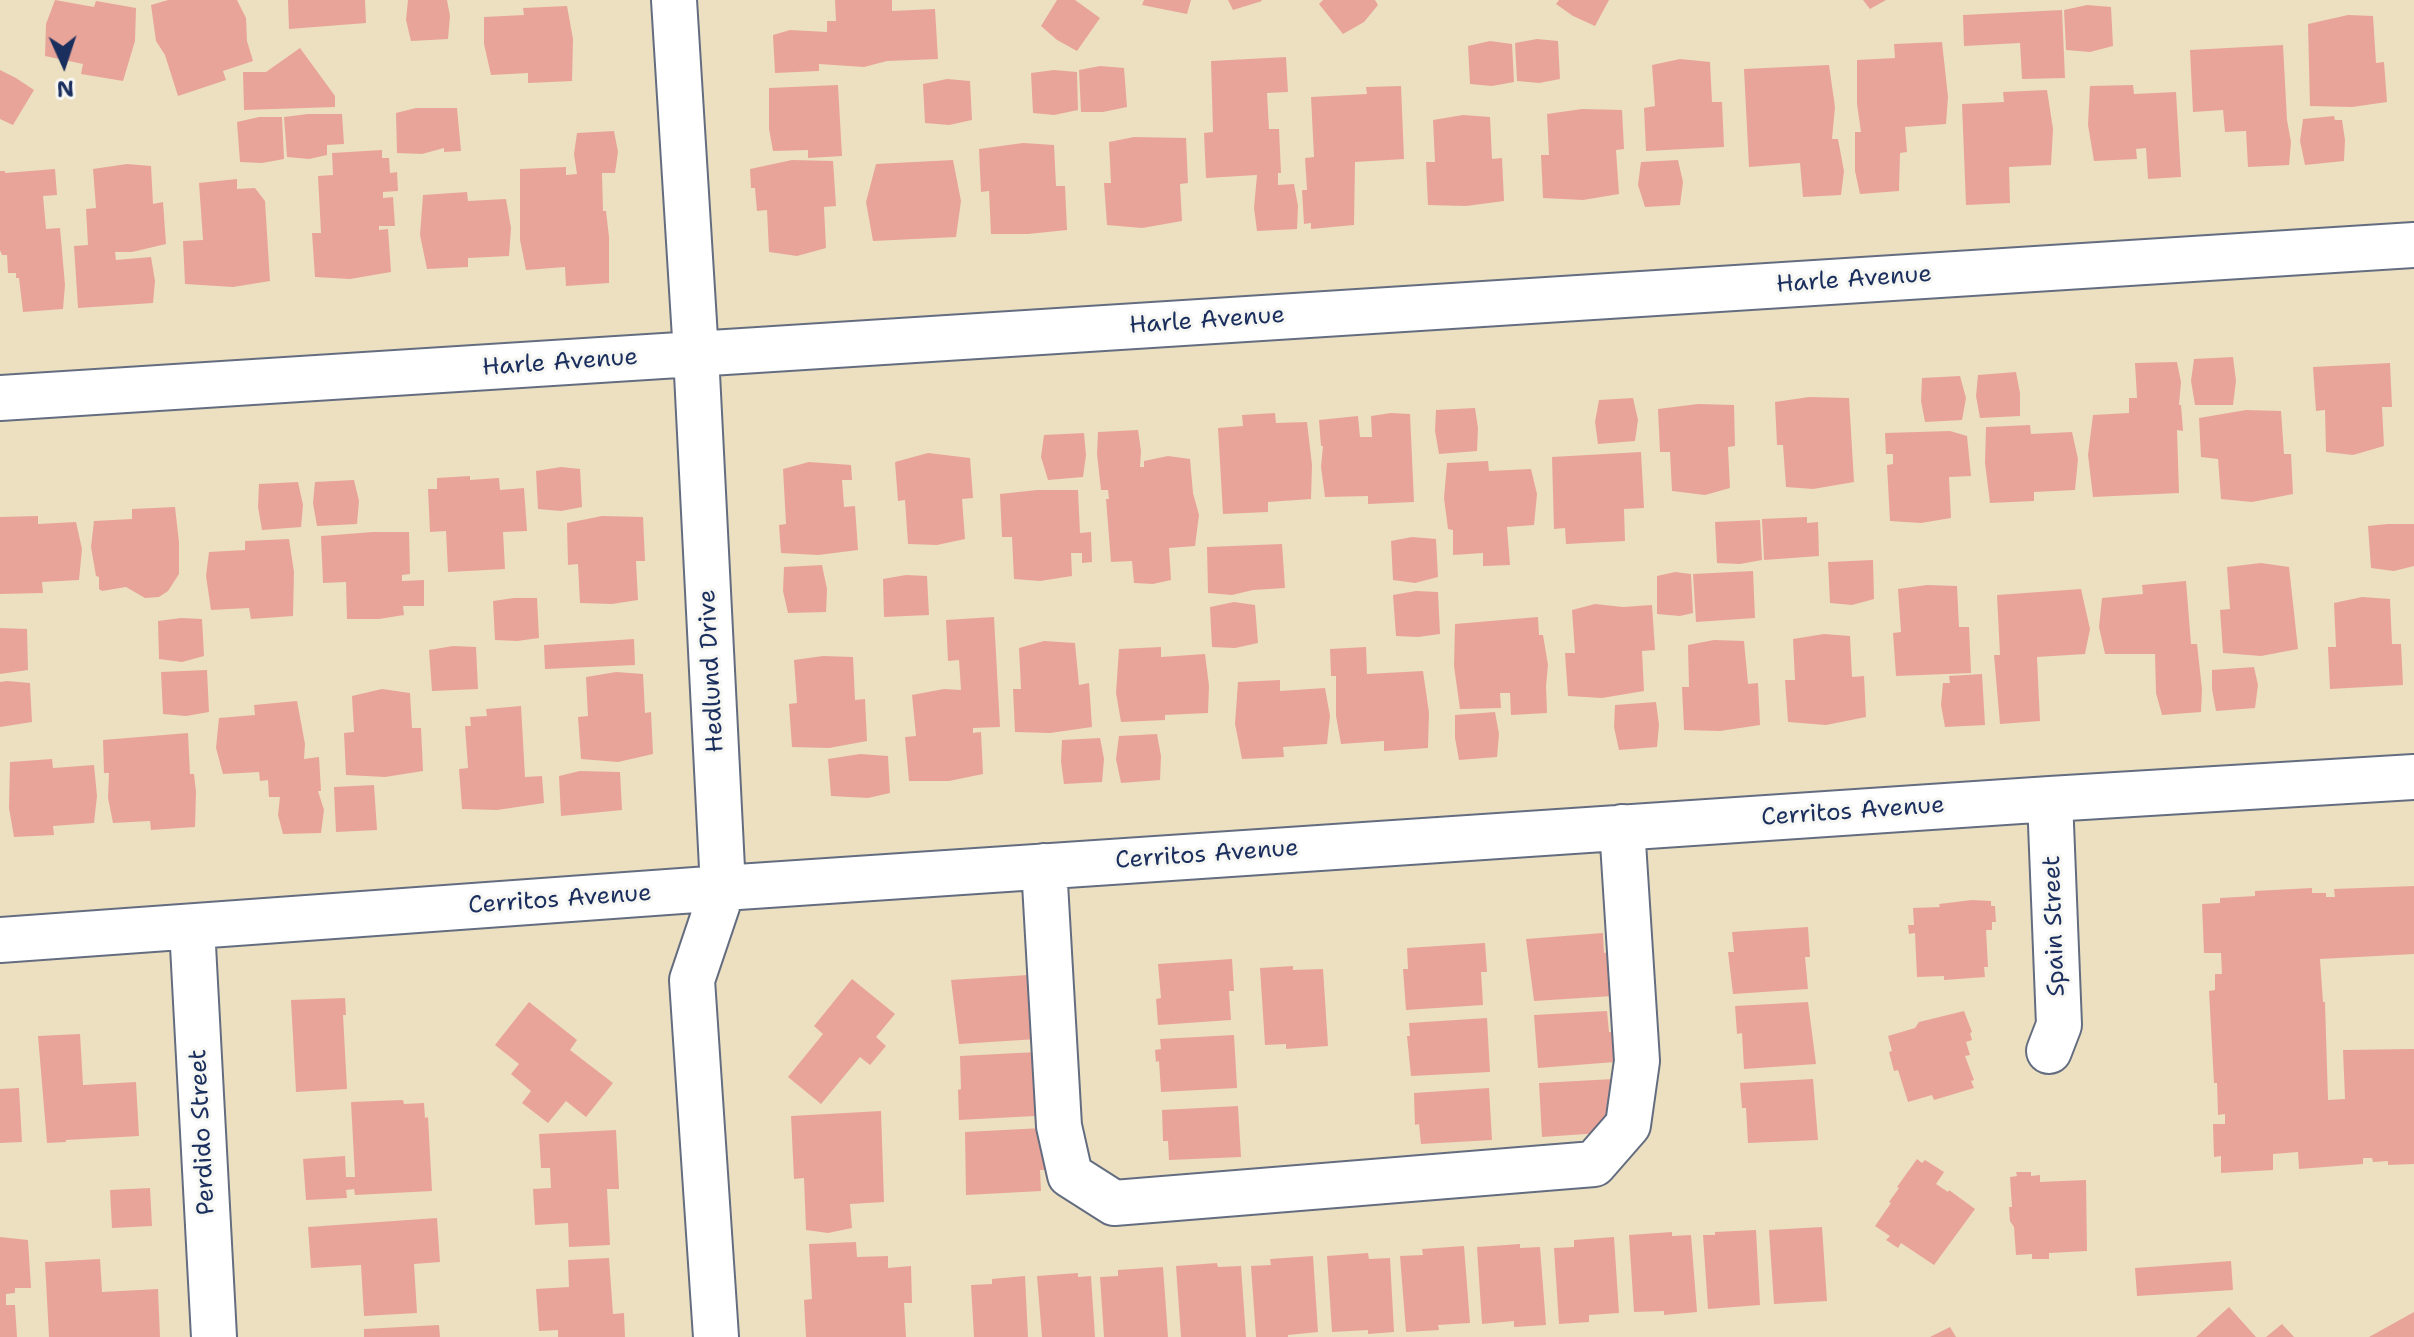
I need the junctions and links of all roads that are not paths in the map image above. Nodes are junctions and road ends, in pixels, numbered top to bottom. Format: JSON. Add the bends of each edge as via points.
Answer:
{"nodes":[{"id":1,"x":674,"y":0,"type":"edge"},
{"id":2,"x":2414,"y":245,"type":"edge"},
{"id":3,"x":696,"y":354,"type":"junction"},
{"id":4,"x":0,"y":398,"type":"edge"},
{"id":5,"x":2414,"y":777,"type":"edge"},
{"id":6,"x":2050,"y":799,"type":"junction"},
{"id":7,"x":1622,"y":827,"type":"junction"},
{"id":8,"x":1044,"y":866,"type":"junction"},
{"id":9,"x":723,"y":888,"type":"junction"},
{"id":10,"x":192,"y":927,"type":"junction"},
{"id":11,"x":0,"y":940,"type":"edge"},
{"id":12,"x":2049,"y":1051,"type":"dead end"},
{"id":13,"x":214,"y":1337,"type":"edge"},
{"id":14,"x":716,"y":1337,"type":"edge"}],
"edges":[{"from":1,"to":3,"type":"street","name":"Hedlund Drive"},
{"from":2,"to":3,"type":"street","name":"Harle Avenue"},
{"from":3,"to":4,"type":"street","name":"Harle Avenue"},
{"from":3,"to":9,"type":"street","name":"Hedlund Drive"},
{"from":5,"to":6,"type":"street","name":"Cerritos Avenue"},
{"from":6,"to":7,"type":"street","name":"Cerritos Avenue"},
{"from":6,"to":12,"type":"street","name":"Spain Street","via":[[2059,1025]]},
{"from":7,"to":8,"type":"street","name":"Cerritos Avenue"},
{"from":7,"to":8,"type":"street","via":[[1637,1061],[1628,1125],[1594,1164],[1114,1203],[1070,1175],[1059,1126]]},
{"from":8,"to":9,"type":"street","name":"Cerritos Avenue"},
{"from":9,"to":10,"type":"street","name":"Cerritos Avenue"},
{"from":9,"to":14,"type":"street","name":"Hedlund Drive","via":[[692,980]]},
{"from":10,"to":11,"type":"street","name":"Cerritos Avenue"},
{"from":10,"to":13,"type":"street","name":"Perdido Street"}]}
